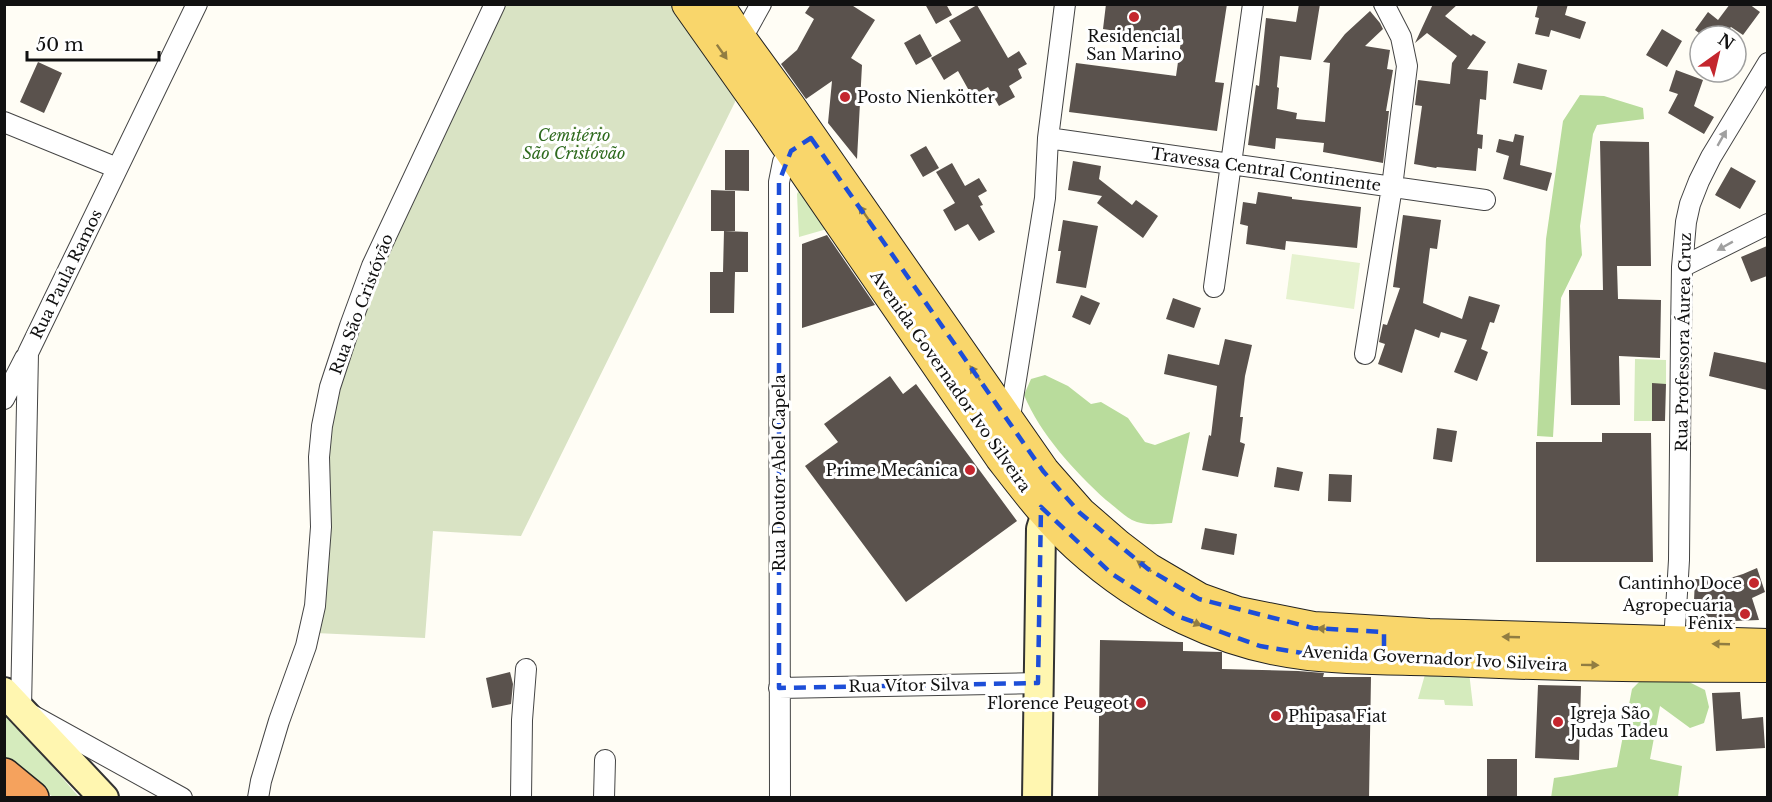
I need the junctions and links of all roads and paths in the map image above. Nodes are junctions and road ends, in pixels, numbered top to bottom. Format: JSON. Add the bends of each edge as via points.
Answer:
{"nodes":[{"id":1,"x":197,"y":4,"type":"edge"},
{"id":2,"x":495,"y":4,"type":"edge"},
{"id":3,"x":688,"y":4,"type":"edge"},
{"id":4,"x":717,"y":4,"type":"edge"},
{"id":5,"x":761,"y":4,"type":"edge"},
{"id":6,"x":1065,"y":4,"type":"edge"},
{"id":7,"x":1253,"y":4,"type":"edge"},
{"id":8,"x":1384,"y":4,"type":"edge"},
{"id":9,"x":741,"y":40,"type":"junction"},
{"id":10,"x":1767,"y":63,"type":"edge"},
{"id":11,"x":4,"y":122,"type":"edge"},
{"id":12,"x":1048,"y":138,"type":"junction"},
{"id":13,"x":801,"y":144,"type":"junction"},
{"id":14,"x":1231,"y":164,"type":"junction"},
{"id":15,"x":117,"y":168,"type":"junction"},
{"id":16,"x":1392,"y":187,"type":"junction"},
{"id":17,"x":1485,"y":200,"type":"dead end"},
{"id":18,"x":1767,"y":224,"type":"edge"},
{"id":19,"x":1682,"y":267,"type":"junction"},
{"id":20,"x":1214,"y":287,"type":"dead end"},
{"id":21,"x":28,"y":353,"type":"junction"},
{"id":22,"x":1365,"y":354,"type":"dead end"},
{"id":23,"x":4,"y":399,"type":"edge"},
{"id":24,"x":1009,"y":423,"type":"junction"},
{"id":25,"x":1046,"y":513,"type":"junction"},
{"id":26,"x":1674,"y":642,"type":"junction"},
{"id":27,"x":1384,"y":645,"type":"junction"},
{"id":28,"x":1767,"y":645,"type":"edge"},
{"id":29,"x":1767,"y":666,"type":"edge"},
{"id":30,"x":526,"y":669,"type":"dead end"},
{"id":31,"x":1038,"y":683,"type":"junction"},
{"id":32,"x":779,"y":687,"type":"junction"},
{"id":33,"x":13,"y":700,"type":"edge"},
{"id":34,"x":605,"y":760,"type":"dead end"},
{"id":35,"x":4,"y":775,"type":"edge"},
{"id":36,"x":32,"y":798,"type":"edge"},
{"id":37,"x":104,"y":798,"type":"edge"},
{"id":38,"x":182,"y":798,"type":"edge"},
{"id":39,"x":258,"y":798,"type":"edge"},
{"id":40,"x":520,"y":798,"type":"edge"},
{"id":41,"x":604,"y":798,"type":"edge"},
{"id":42,"x":780,"y":798,"type":"edge"},
{"id":43,"x":1037,"y":798,"type":"edge"}],
"edges":[{"from":1,"to":15,"type":"street","name":"Rua Paula Ramos"},
{"from":2,"to":39,"type":"street","name":"Rua São Cristóvão","via":[[372,266],[330,387],[319,457],[321,527],[315,606]]},
{"from":3,"to":13,"type":"main road","name":"Avenida Governador Ivo Silveira","one_way":true},
{"from":4,"to":9,"type":"main road","name":"Avenida Governador Ivo Silveira"},
{"from":5,"to":9,"type":"street"},
{"from":6,"to":12,"type":"street"},
{"from":7,"to":14,"type":"street"},
{"from":8,"to":16,"type":"street","via":[[1401,38],[1407,66]]},
{"from":9,"to":13,"type":"main road","name":"Avenida Governador Ivo Silveira"},
{"from":19,"to":10,"type":"street","name":"Rua Professora Áurea Cruz","one_way":true,"via":[[1686,222],[1695,189]]},
{"from":11,"to":15,"type":"street"},
{"from":12,"to":14,"type":"street","name":"Travessa Central Continente"},
{"from":12,"to":24,"type":"street","via":[[1045,198]]},
{"from":24,"to":13,"type":"main road","name":"Avenida Governador Ivo Silveira","one_way":true},
{"from":13,"to":25,"type":"main road","name":"Avenida Governador Ivo Silveira","via":[[1001,457]]},
{"from":13,"to":32,"type":"street","name":"Rua Doutor Abel Capela","via":[[783,162],[779,182]]},
{"from":14,"to":16,"type":"street","name":"Travessa Central Continente"},
{"from":14,"to":20,"type":"street"},
{"from":15,"to":21,"type":"street","name":"Rua Paula Ramos"},
{"from":16,"to":17,"type":"street","name":"Travessa Central Continente"},
{"from":16,"to":22,"type":"street"},
{"from":18,"to":19,"type":"street","one_way":true},
{"from":19,"to":26,"type":"street","name":"Rua Professora Áurea Cruz","via":[[1680,560]]},
{"from":21,"to":23,"type":"street"},
{"from":21,"to":33,"type":"street","name":"Rua Paula Ramos"},
{"from":27,"to":24,"type":"main road","name":"Avenida Governador Ivo Silveira","one_way":true,"via":[[1238,613],[1167,582],[1080,513],[1043,471]]},
{"from":25,"to":27,"type":"main road","name":"Avenida Governador Ivo Silveira","one_way":true,"via":[[1112,574],[1177,616],[1226,636],[1308,654]]},
{"from":25,"to":31,"type":"main road","via":[[1041,529]]},
{"from":26,"to":27,"type":"main road","name":"Avenida Governador Ivo Silveira","one_way":true},
{"from":28,"to":26,"type":"main road","name":"Avenida Governador Ivo Silveira","one_way":true},
{"from":27,"to":29,"type":"main road","name":"Avenida Governador Ivo Silveira","one_way":true,"via":[[1556,664]]},
{"from":30,"to":40,"type":"street"},
{"from":31,"to":32,"type":"street","name":"Rua Vítor Silva"},
{"from":31,"to":43,"type":"main road"},
{"from":32,"to":42,"type":"street","name":"Rua Doutor Abel Capela"},
{"from":33,"to":37,"type":"main road"},
{"from":33,"to":38,"type":"street"},
{"from":34,"to":41,"type":"street"},
{"from":35,"to":36,"type":"highway"}]}
